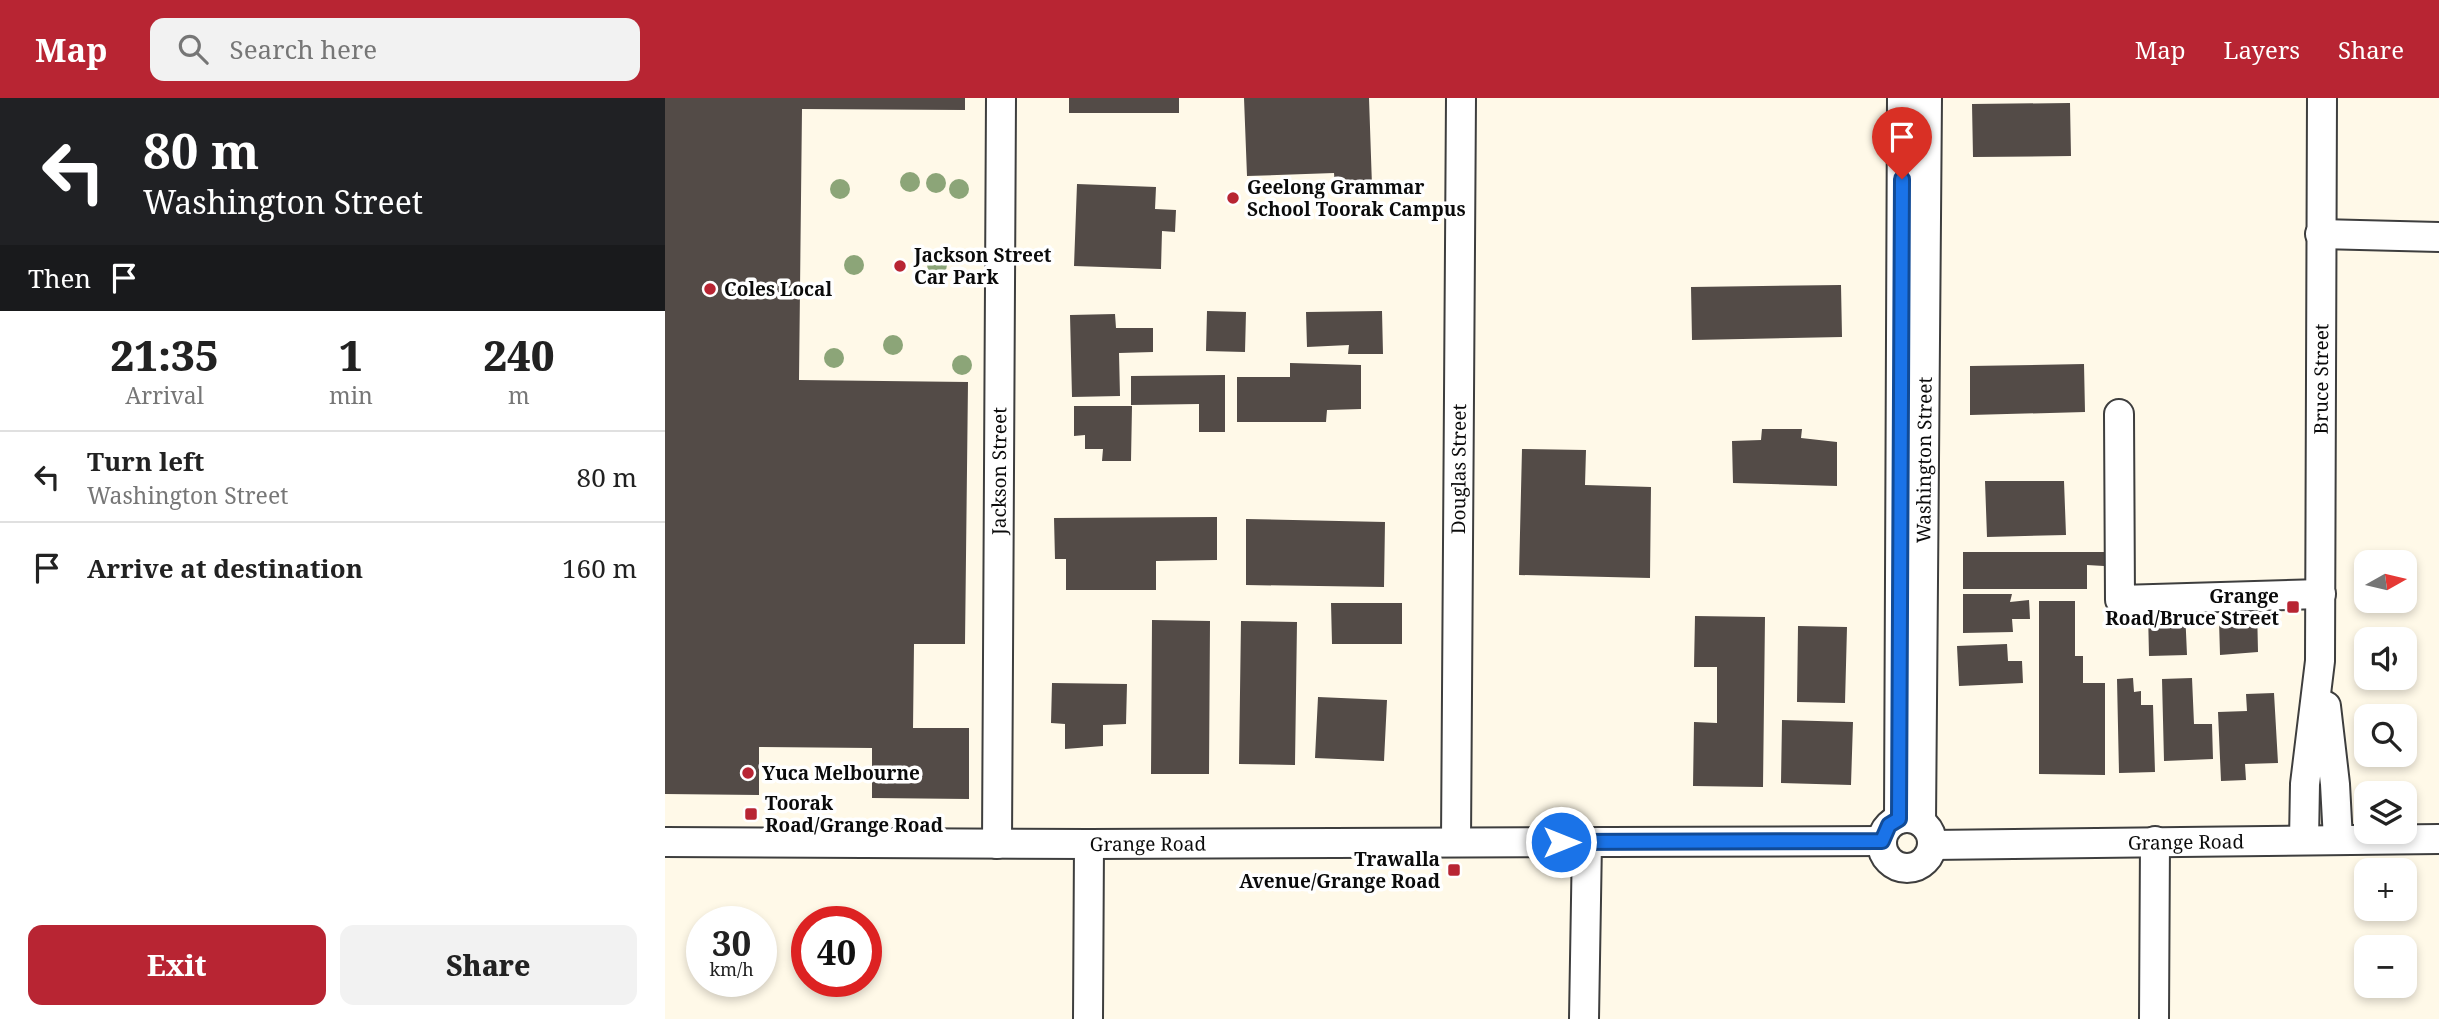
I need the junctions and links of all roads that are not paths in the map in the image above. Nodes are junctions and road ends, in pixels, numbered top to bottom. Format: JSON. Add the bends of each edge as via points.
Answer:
{"nodes":[{"id":1,"x":1001,"y":98,"type":"edge"},
{"id":2,"x":1461,"y":98,"type":"edge"},
{"id":3,"x":1902,"y":98,"type":"edge"},
{"id":4,"x":1927,"y":98,"type":"edge"},
{"id":5,"x":2322,"y":98,"type":"edge"},
{"id":6,"x":2321,"y":234,"type":"junction"},
{"id":7,"x":2439,"y":237,"type":"edge"},
{"id":8,"x":2119,"y":414,"type":"dead end"},
{"id":9,"x":2321,"y":594,"type":"junction"},
{"id":10,"x":2320,"y":661,"type":"junction"},
{"id":11,"x":1917,"y":829,"type":"junction"},
{"id":12,"x":2439,"y":839,"type":"edge"},
{"id":13,"x":2304,"y":840,"type":"junction"},
{"id":14,"x":2338,"y":840,"type":"junction"},
{"id":15,"x":1587,"y":841,"type":"junction"},
{"id":16,"x":1882,"y":841,"type":"junction"},
{"id":17,"x":2155,"y":841,"type":"junction"},
{"id":18,"x":665,"y":842,"type":"edge"},
{"id":19,"x":1456,"y":842,"type":"junction"},
{"id":20,"x":997,"y":844,"type":"junction"},
{"id":21,"x":1089,"y":844,"type":"junction"},
{"id":22,"x":1088,"y":1019,"type":"edge"},
{"id":23,"x":1584,"y":1019,"type":"edge"},
{"id":24,"x":2154,"y":1019,"type":"edge"}],
"edges":[{"from":1,"to":20,"type":"street","name":"Jackson Street"},
{"from":2,"to":19,"type":"street","name":"Douglas Street"},
{"from":3,"to":11,"type":"street","name":"Washington Street"},
{"from":4,"to":11,"type":"street","name":"Washington Street"},
{"from":5,"to":6,"type":"street","name":"Bruce Street"},
{"from":6,"to":7,"type":"street"},
{"from":6,"to":9,"type":"street","name":"Bruce Street"},
{"from":8,"to":9,"type":"street","via":[[2120,600]]},
{"from":9,"to":10,"type":"street","name":"Bruce Street"},
{"from":10,"to":13,"type":"street","name":"Bruce Street","via":[[2305,784]]},
{"from":10,"to":14,"type":"street","name":"Bruce Street"},
{"from":11,"to":16,"type":"street","via":[[1889,825]]},
{"from":11,"to":16,"type":"street","via":[[1930,854],[1922,864],[1896,866],[1887,858]]},
{"from":11,"to":17,"type":"street","name":"Grange Road"},
{"from":12,"to":14,"type":"street","name":"Grange Road"},
{"from":13,"to":14,"type":"street","name":"Grange Road"},
{"from":13,"to":17,"type":"street","name":"Grange Road"},
{"from":15,"to":16,"type":"street","name":"Grange Road"},
{"from":15,"to":19,"type":"street","name":"Grange Road"},
{"from":15,"to":23,"type":"street"},
{"from":17,"to":24,"type":"street"},
{"from":18,"to":20,"type":"street","name":"Grange Road"},
{"from":19,"to":21,"type":"street","name":"Grange Road"},
{"from":20,"to":21,"type":"street","name":"Grange Road"},
{"from":21,"to":22,"type":"street"}]}
